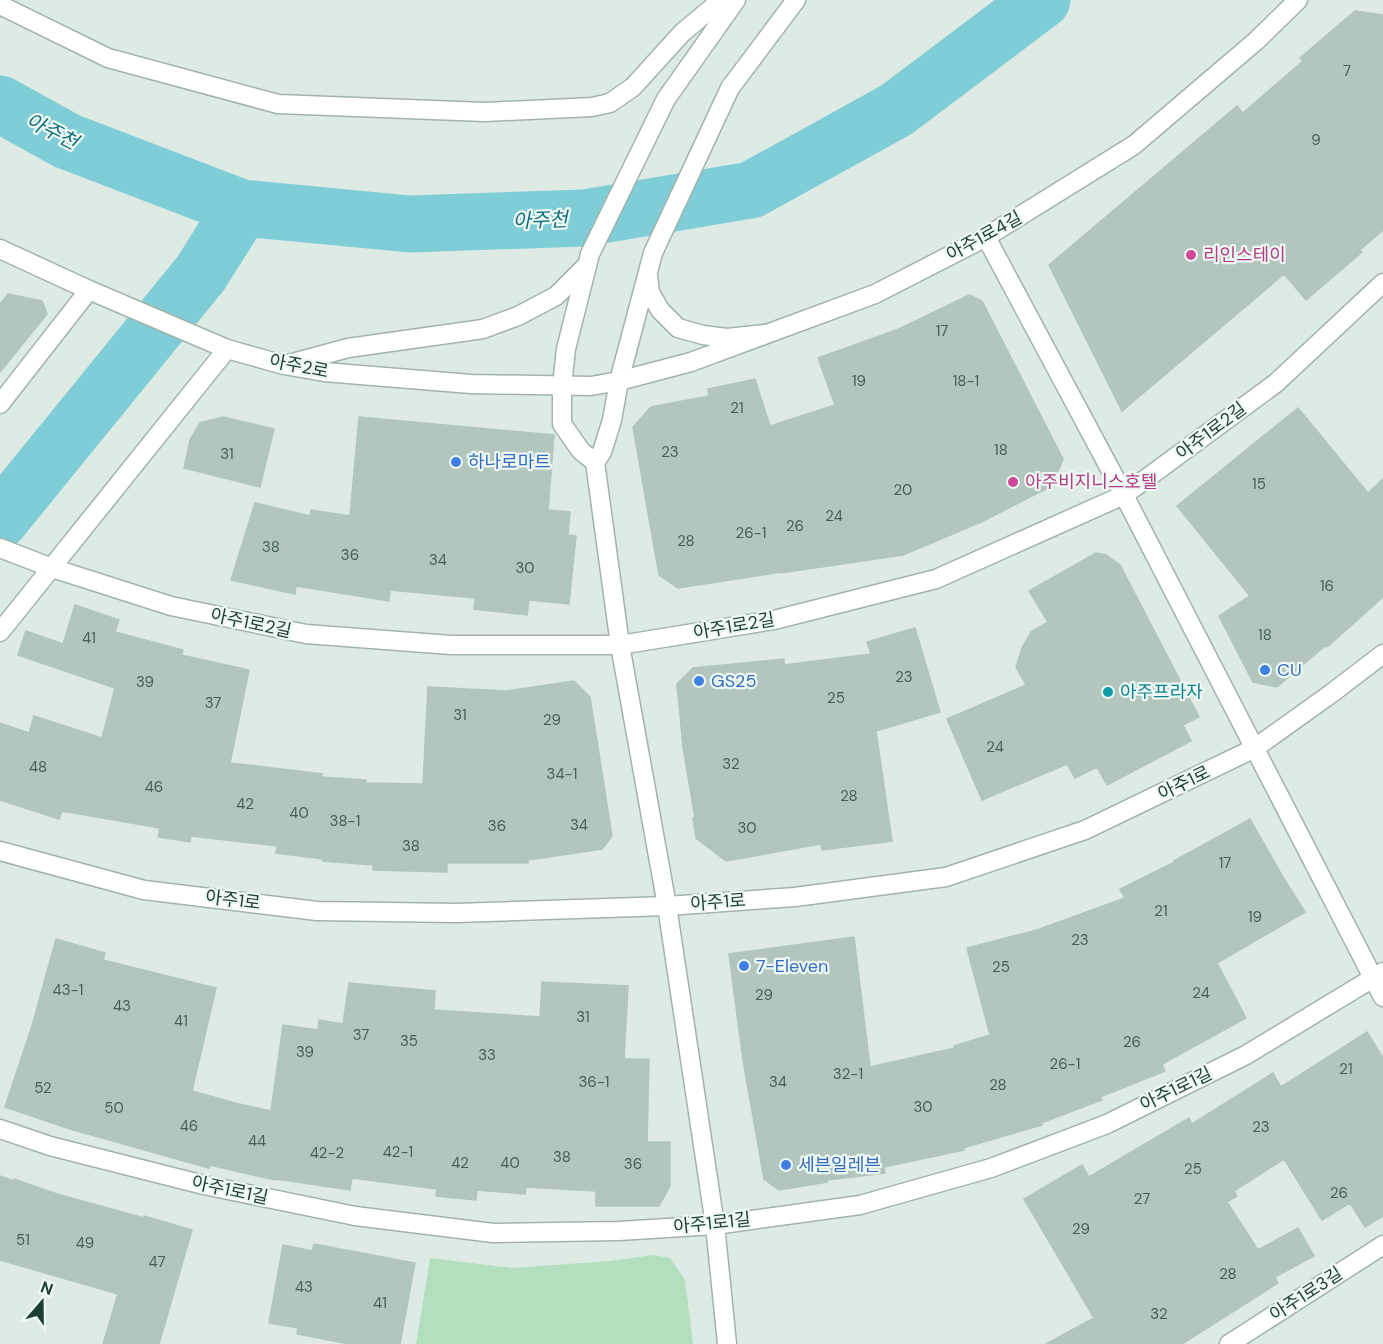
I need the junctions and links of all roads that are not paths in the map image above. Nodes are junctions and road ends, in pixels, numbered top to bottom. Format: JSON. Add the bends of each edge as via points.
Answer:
{"nodes":[{"id":1,"x":726,"y":0,"type":"edge"},
{"id":2,"x":736,"y":0,"type":"edge"},
{"id":3,"x":796,"y":0,"type":"edge"},
{"id":4,"x":1298,"y":0,"type":"edge"},
{"id":5,"x":0,"y":5,"type":"edge"},
{"id":6,"x":986,"y":237,"type":"junction"},
{"id":7,"x":0,"y":249,"type":"edge"},
{"id":8,"x":589,"y":259,"type":"junction"},
{"id":9,"x":647,"y":274,"type":"junction"},
{"id":10,"x":1383,"y":283,"type":"edge"},
{"id":11,"x":89,"y":290,"type":"junction"},
{"id":12,"x":765,"y":334,"type":"junction"},
{"id":13,"x":227,"y":350,"type":"junction"},
{"id":14,"x":284,"y":365,"type":"junction"},
{"id":15,"x":619,"y":381,"type":"junction"},
{"id":16,"x":562,"y":386,"type":"junction"},
{"id":17,"x":0,"y":404,"type":"edge"},
{"id":18,"x":596,"y":462,"type":"junction"},
{"id":19,"x":1124,"y":495,"type":"junction"},
{"id":20,"x":0,"y":548,"type":"edge"},
{"id":21,"x":52,"y":568,"type":"junction"},
{"id":22,"x":0,"y":633,"type":"edge"},
{"id":23,"x":620,"y":645,"type":"junction"},
{"id":24,"x":1383,"y":654,"type":"edge"},
{"id":25,"x":1255,"y":748,"type":"junction"},
{"id":26,"x":0,"y":851,"type":"edge"},
{"id":27,"x":667,"y":906,"type":"junction"},
{"id":28,"x":1378,"y":975,"type":"edge"},
{"id":29,"x":1383,"y":998,"type":"edge"},
{"id":30,"x":0,"y":1130,"type":"edge"},
{"id":31,"x":715,"y":1225,"type":"junction"},
{"id":32,"x":1383,"y":1245,"type":"edge"},
{"id":33,"x":728,"y":1344,"type":"edge"},
{"id":34,"x":1229,"y":1344,"type":"edge"}],
"edges":[{"from":1,"to":5,"type":"street","via":[[682,33],[633,87],[610,103],[485,112],[278,104],[108,58]]},
{"from":2,"to":8,"type":"street","via":[[666,99]]},
{"from":3,"to":9,"type":"street","via":[[730,88],[653,253]]},
{"from":4,"to":6,"type":"street","name":"아주1로4길","via":[[1134,145]]},
{"from":6,"to":12,"type":"street","name":"아주1로4길","via":[[875,294]]},
{"from":6,"to":19,"type":"street"},
{"from":7,"to":11,"type":"street","name":"아주2로"},
{"from":8,"to":14,"type":"street","via":[[556,296],[483,329],[348,348]]},
{"from":8,"to":16,"type":"street","via":[[566,349]]},
{"from":9,"to":12,"type":"street","via":[[650,292],[660,310],[678,328],[728,338]]},
{"from":9,"to":15,"type":"street"},
{"from":10,"to":19,"type":"street","name":"아주1로2길","via":[[1276,383]]},
{"from":11,"to":13,"type":"street","name":"아주2로"},
{"from":11,"to":17,"type":"street"},
{"from":12,"to":15,"type":"street","name":"아주1로4길","via":[[691,362]]},
{"from":13,"to":14,"type":"street","name":"아주2로"},
{"from":13,"to":21,"type":"street"},
{"from":14,"to":16,"type":"street","name":"아주2로","via":[[471,384]]},
{"from":15,"to":16,"type":"street","name":"아주2로"},
{"from":15,"to":18,"type":"street","via":[[612,420]]},
{"from":16,"to":18,"type":"street","via":[[562,424],[581,451]]},
{"from":18,"to":23,"type":"street"},
{"from":19,"to":23,"type":"street","name":"아주1로2길","via":[[936,579],[774,620]]},
{"from":19,"to":25,"type":"street"},
{"from":20,"to":21,"type":"street","name":"아주1로2길"},
{"from":21,"to":22,"type":"street"},
{"from":21,"to":23,"type":"street","name":"아주1로2길","via":[[171,606],[306,634],[451,645]]},
{"from":23,"to":27,"type":"street"},
{"from":24,"to":25,"type":"street","name":"아주1로"},
{"from":25,"to":27,"type":"street","name":"아주1로","via":[[1085,830],[946,877],[795,897]]},
{"from":25,"to":28,"type":"street"},
{"from":26,"to":27,"type":"street","name":"아주1로","via":[[144,890],[317,910],[456,913]]},
{"from":27,"to":31,"type":"street"},
{"from":28,"to":29,"type":"street"},
{"from":28,"to":31,"type":"street","name":"아주1로1길","via":[[1246,1055],[1107,1124],[991,1168],[860,1205]]},
{"from":30,"to":31,"type":"street","name":"아주1로1길","via":[[204,1185],[355,1216],[494,1233]]},
{"from":31,"to":33,"type":"street"},
{"from":32,"to":34,"type":"street","name":"아주1로3길"}]}
